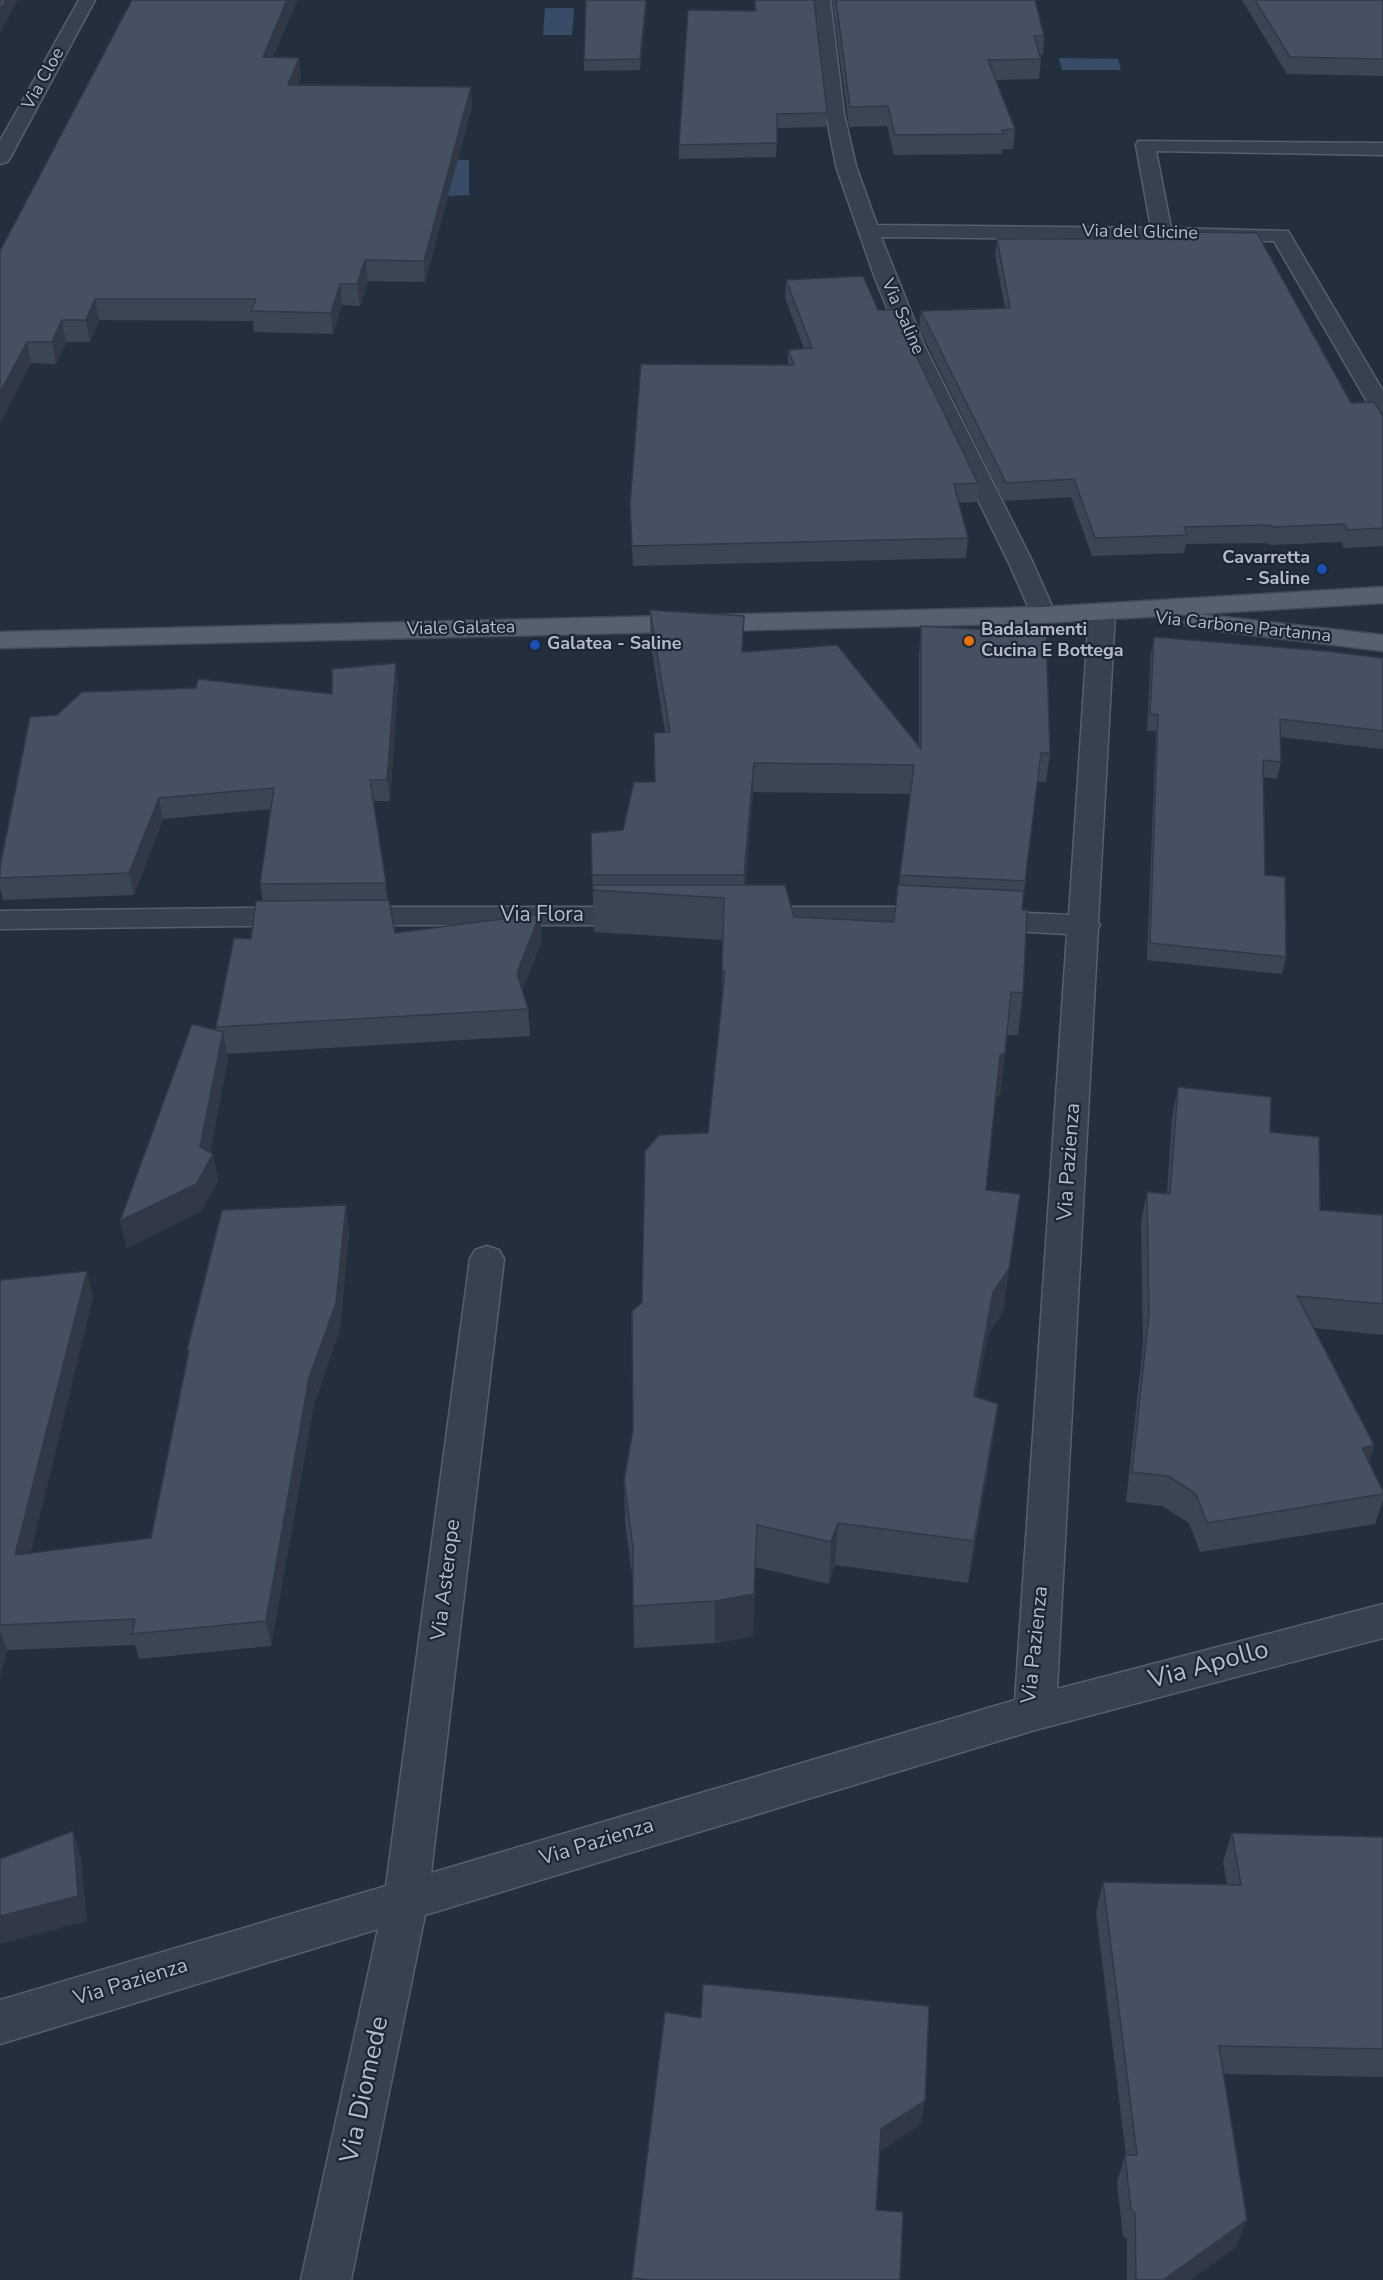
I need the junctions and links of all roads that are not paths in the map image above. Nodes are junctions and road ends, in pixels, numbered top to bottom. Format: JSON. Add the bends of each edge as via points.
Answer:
{"nodes":[{"id":1,"x":87,"y":0,"type":"edge"},
{"id":2,"x":822,"y":0,"type":"edge"},
{"id":3,"x":1383,"y":149,"type":"edge"},
{"id":4,"x":0,"y":158,"type":"edge"},
{"id":5,"x":868,"y":231,"type":"junction"},
{"id":6,"x":1162,"y":234,"type":"junction"},
{"id":7,"x":1383,"y":410,"type":"edge"},
{"id":8,"x":1383,"y":595,"type":"edge"},
{"id":9,"x":1102,"y":612,"type":"junction"},
{"id":10,"x":1043,"y":615,"type":"junction"},
{"id":11,"x":0,"y":640,"type":"edge"},
{"id":12,"x":1383,"y":643,"type":"edge"},
{"id":13,"x":669,"y":916,"type":"edge"},
{"id":14,"x":729,"y":916,"type":"edge"},
{"id":15,"x":0,"y":920,"type":"edge"},
{"id":16,"x":1085,"y":925,"type":"junction"},
{"id":17,"x":487,"y":1259,"type":"dead end"},
{"id":18,"x":1383,"y":1621,"type":"edge"},
{"id":19,"x":1035,"y":1712,"type":"junction"},
{"id":20,"x":406,"y":1900,"type":"junction"},
{"id":21,"x":0,"y":2022,"type":"edge"},
{"id":22,"x":326,"y":2280,"type":"edge"}],
"edges":[{"from":1,"to":4,"type":"street","name":"Via Cloe"},
{"from":2,"to":5,"type":"street","name":"Via Saline","via":[[835,114],[846,166]]},
{"from":3,"to":6,"type":"street","via":[[1145,145]]},
{"from":5,"to":6,"type":"street","name":"Via del Glicine"},
{"from":5,"to":10,"type":"street","name":"Via Saline","via":[[913,345]]},
{"from":6,"to":7,"type":"street","name":"Via del Glicine","via":[[1281,235]]},
{"from":8,"to":9,"type":"main road"},
{"from":9,"to":10,"type":"main road","name":"Viale Galatea"},
{"from":9,"to":12,"type":"main road","name":"Via Carbone Partanna"},
{"from":9,"to":16,"type":"street","name":"Via Pazienza"},
{"from":10,"to":11,"type":"main road","name":"Viale Galatea"},
{"from":13,"to":15,"type":"street","name":"Via Flora"},
{"from":14,"to":16,"type":"street","via":[[907,916]]},
{"from":16,"to":19,"type":"street","name":"Via Pazienza"},
{"from":17,"to":20,"type":"street","name":"Via Asterope"},
{"from":18,"to":19,"type":"street","name":"Via Apollo"},
{"from":19,"to":20,"type":"street","name":"Via Pazienza"},
{"from":20,"to":21,"type":"street","name":"Via Pazienza"},
{"from":20,"to":22,"type":"street","name":"Via Diomede"}]}
